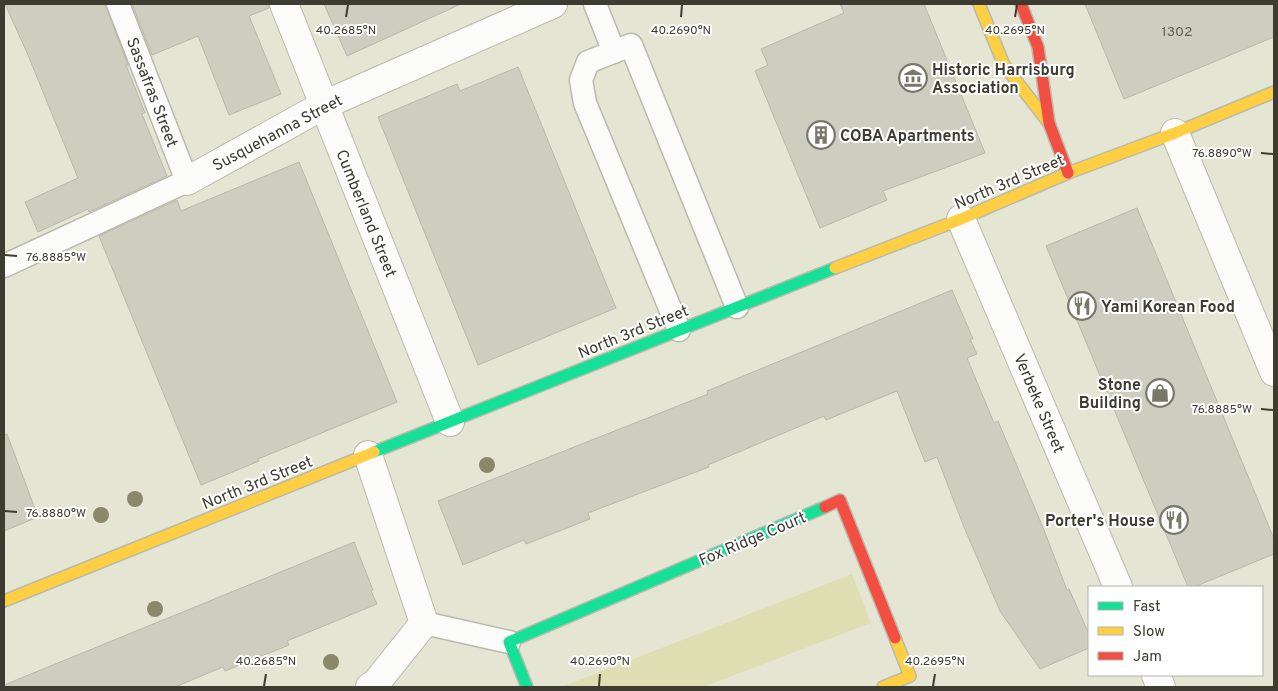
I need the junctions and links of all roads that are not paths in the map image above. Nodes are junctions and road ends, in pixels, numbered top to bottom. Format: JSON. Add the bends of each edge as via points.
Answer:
{"nodes":[{"id":1,"x":118,"y":4,"type":"edge"},
{"id":2,"x":284,"y":4,"type":"edge"},
{"id":3,"x":553,"y":4,"type":"edge"},
{"id":4,"x":595,"y":4,"type":"edge"},
{"id":5,"x":979,"y":4,"type":"edge"},
{"id":6,"x":1021,"y":4,"type":"edge"},
{"id":7,"x":614,"y":52,"type":"junction"},
{"id":8,"x":1274,"y":92,"type":"edge"},
{"id":9,"x":324,"y":105,"type":"junction"},
{"id":10,"x":1048,"y":123,"type":"junction"},
{"id":11,"x":1175,"y":133,"type":"junction"},
{"id":12,"x":1068,"y":173,"type":"junction"},
{"id":13,"x":186,"y":181,"type":"junction"},
{"id":14,"x":961,"y":219,"type":"junction"},
{"id":15,"x":4,"y":266,"type":"edge"},
{"id":16,"x":737,"y":307,"type":"junction"},
{"id":17,"x":679,"y":330,"type":"junction"},
{"id":18,"x":1274,"y":372,"type":"edge"},
{"id":19,"x":450,"y":422,"type":"junction"},
{"id":20,"x":368,"y":454,"type":"junction"},
{"id":21,"x":1118,"y":586,"type":"edge"},
{"id":22,"x":4,"y":601,"type":"edge"},
{"id":23,"x":424,"y":623,"type":"junction"},
{"id":24,"x":509,"y":642,"type":"junction"},
{"id":25,"x":370,"y":687,"type":"edge"},
{"id":26,"x":528,"y":687,"type":"edge"},
{"id":27,"x":883,"y":687,"type":"edge"}],
"edges":[{"from":1,"to":13,"type":"lane","name":"Sassafras Street"},
{"from":2,"to":9,"type":"street","name":"Cumberland Street"},
{"from":3,"to":9,"type":"street","name":"Susquehanna Street"},
{"from":4,"to":7,"type":"lane"},
{"from":5,"to":10,"type":"main road","via":[[1004,65]]},
{"from":6,"to":10,"type":"main road","via":[[1038,47]]},
{"from":7,"to":16,"type":"lane","via":[[631,45]]},
{"from":7,"to":17,"type":"lane","via":[[588,62],[581,80],[585,103]]},
{"from":8,"to":11,"type":"main road","name":"North 3rd Street"},
{"from":9,"to":13,"type":"street","name":"Susquehanna Street"},
{"from":9,"to":19,"type":"street","name":"Cumberland Street"},
{"from":10,"to":12,"type":"main road"},
{"from":11,"to":12,"type":"main road","name":"North 3rd Street"},
{"from":11,"to":18,"type":"street"},
{"from":12,"to":14,"type":"main road","name":"North 3rd Street"},
{"from":13,"to":15,"type":"lane","name":"Susquehanna Street"},
{"from":14,"to":16,"type":"main road","name":"North 3rd Street"},
{"from":14,"to":21,"type":"street","name":"Verbeke Street"},
{"from":16,"to":17,"type":"main road","name":"North 3rd Street"},
{"from":17,"to":19,"type":"main road","name":"North 3rd Street"},
{"from":19,"to":20,"type":"main road","name":"North 3rd Street"},
{"from":20,"to":22,"type":"main road","name":"North 3rd Street"},
{"from":20,"to":23,"type":"street"},
{"from":23,"to":24,"type":"lane"},
{"from":23,"to":25,"type":"street"},
{"from":24,"to":26,"type":"main road"},
{"from":24,"to":27,"type":"main road","name":"Fox Ridge Court","via":[[840,500],[910,676]]}]}
